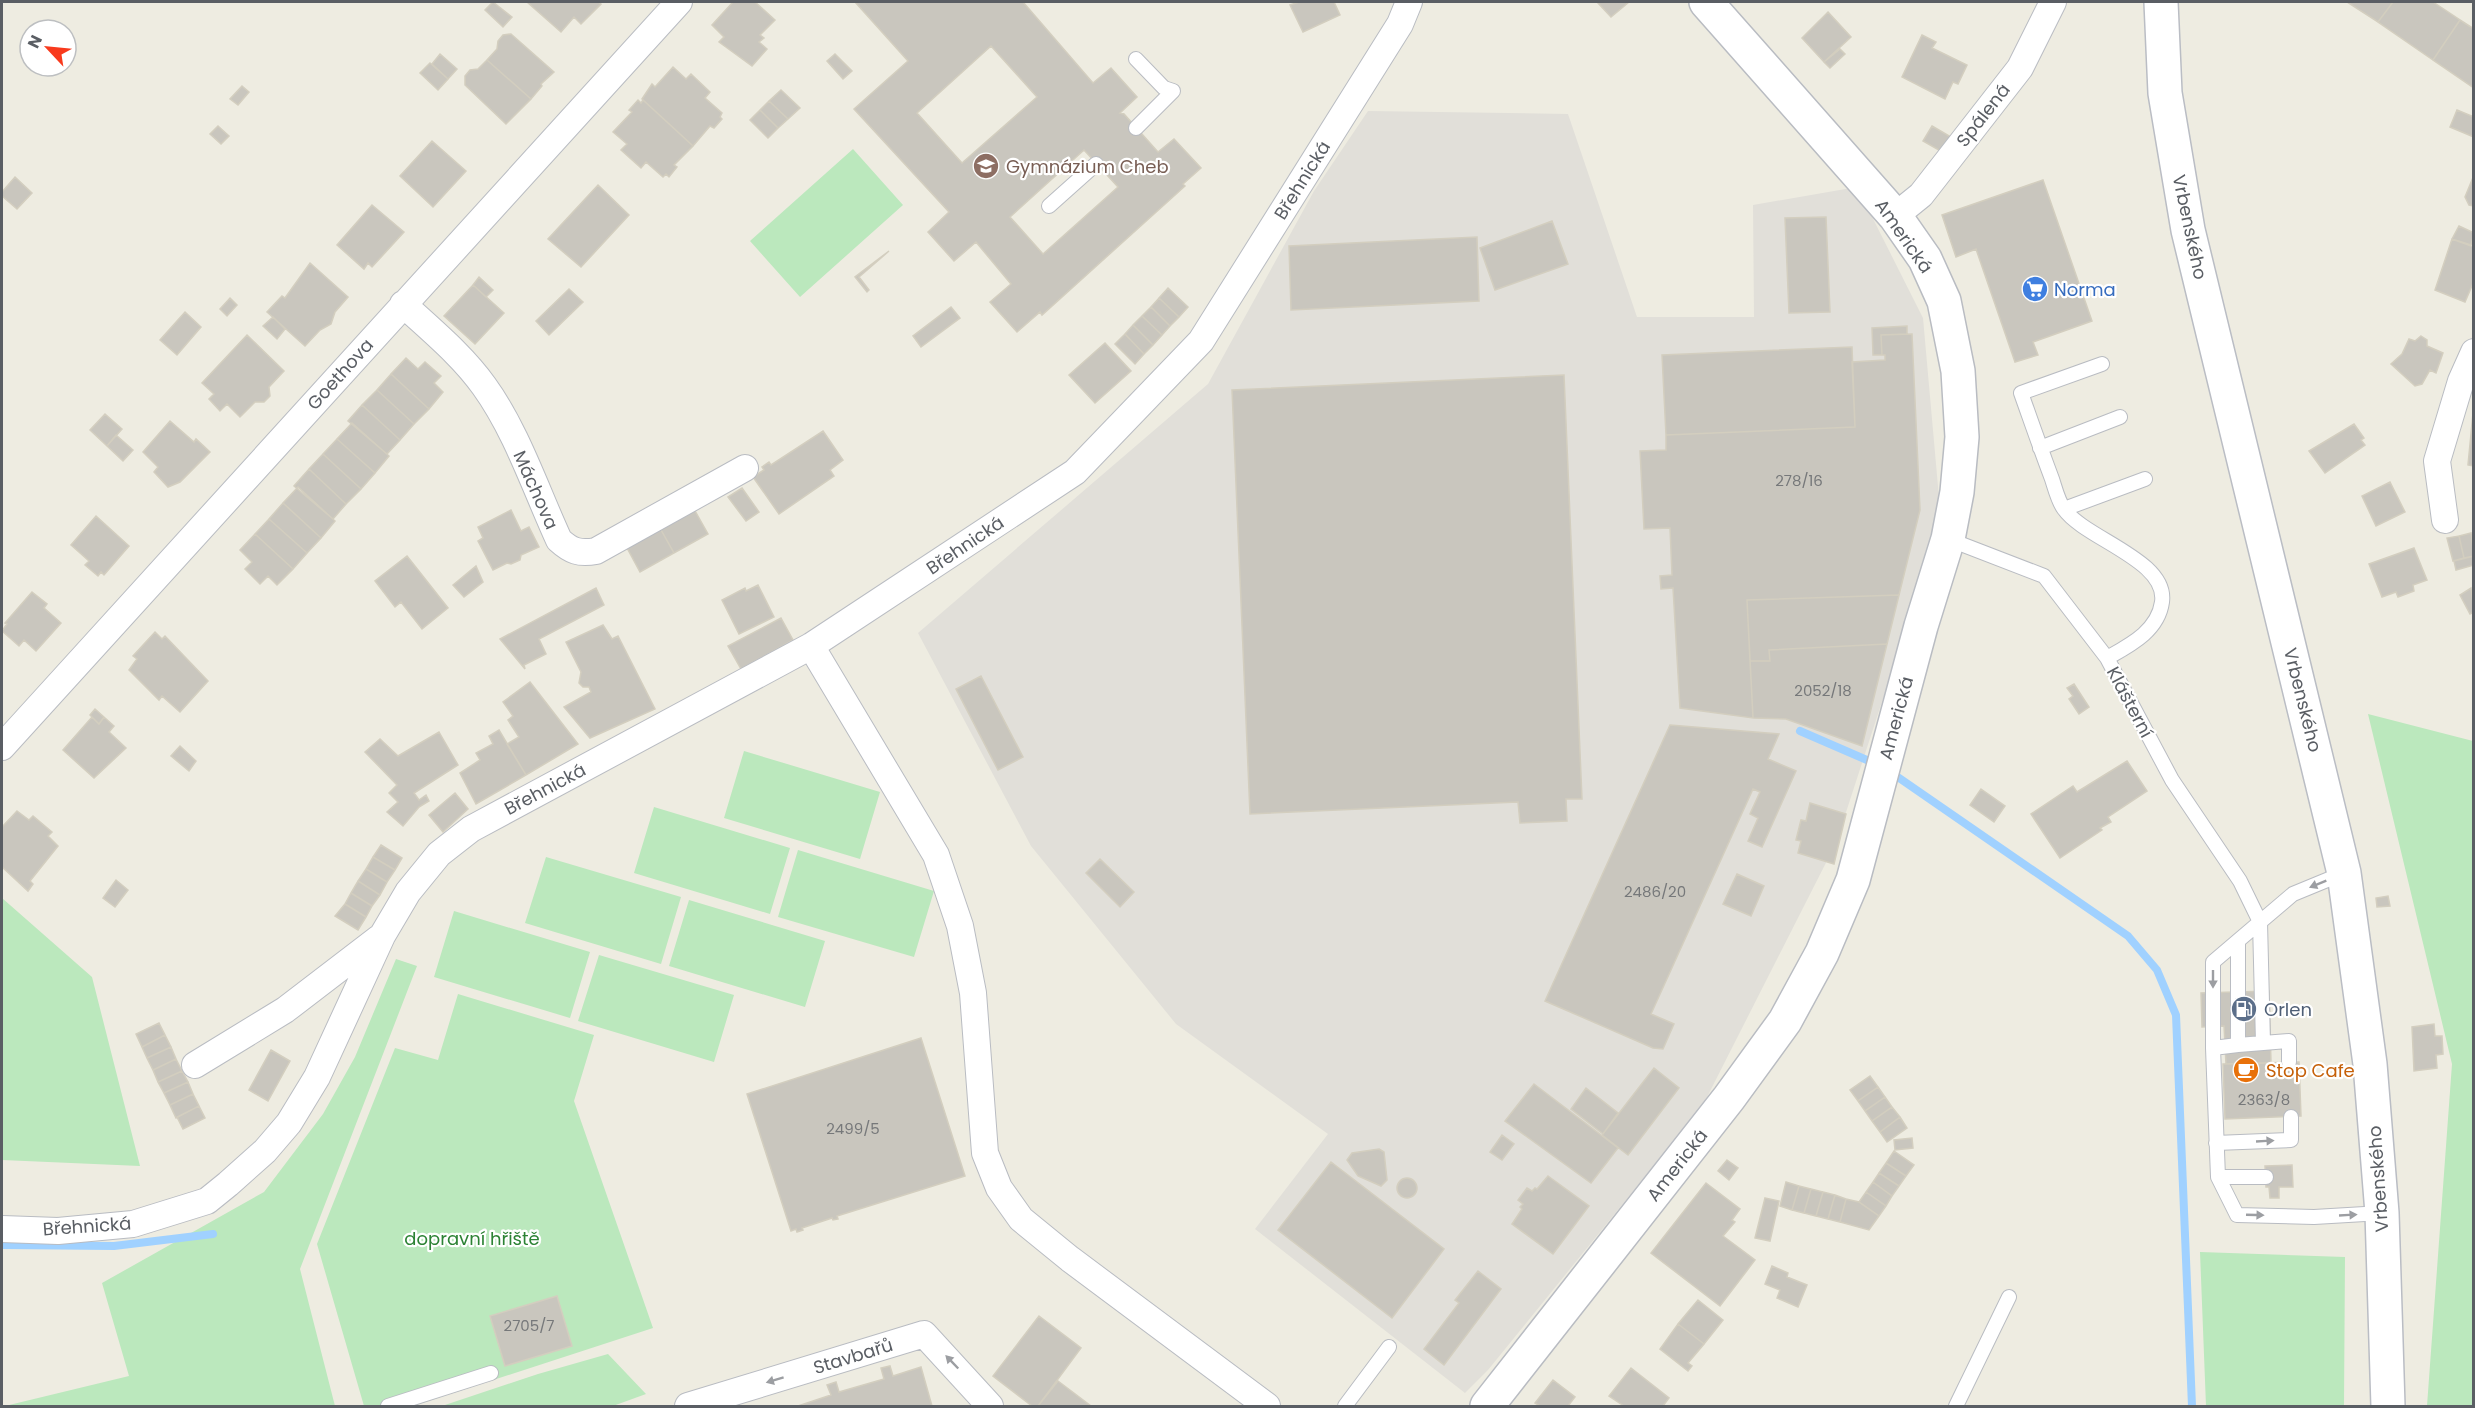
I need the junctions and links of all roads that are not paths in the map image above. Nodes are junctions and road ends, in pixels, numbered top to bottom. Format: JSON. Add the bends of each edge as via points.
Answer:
{"nodes":[{"id":1,"x":680,"y":2,"type":"edge"},
{"id":2,"x":1409,"y":2,"type":"edge"},
{"id":3,"x":1706,"y":2,"type":"edge"},
{"id":4,"x":2053,"y":2,"type":"edge"},
{"id":5,"x":2161,"y":2,"type":"edge"},
{"id":6,"x":1137,"y":59,"type":"dead end"},
{"id":7,"x":1136,"y":128,"type":"dead end"},
{"id":8,"x":1096,"y":164,"type":"dead end"},
{"id":9,"x":1049,"y":206,"type":"dead end"},
{"id":10,"x":1895,"y":216,"type":"junction"},
{"id":11,"x":403,"y":303,"type":"junction"},
{"id":12,"x":2474,"y":352,"type":"edge"},
{"id":13,"x":2102,"y":364,"type":"dead end"},
{"id":14,"x":2120,"y":417,"type":"dead end"},
{"id":15,"x":2040,"y":448,"type":"junction"},
{"id":16,"x":745,"y":468,"type":"dead end"},
{"id":17,"x":2145,"y":479,"type":"dead end"},
{"id":18,"x":2064,"y":509,"type":"junction"},
{"id":19,"x":2445,"y":520,"type":"dead end"},
{"id":20,"x":1948,"y":539,"type":"junction"},
{"id":21,"x":811,"y":646,"type":"junction"},
{"id":22,"x":2107,"y":658,"type":"junction"},
{"id":23,"x":2,"y":747,"type":"edge"},
{"id":24,"x":2344,"y":873,"type":"junction"},
{"id":25,"x":2260,"y":922,"type":"junction"},
{"id":26,"x":381,"y":936,"type":"junction"},
{"id":27,"x":2238,"y":941,"type":"junction"},
{"id":28,"x":2263,"y":1043,"type":"junction"},
{"id":29,"x":2238,"y":1046,"type":"junction"},
{"id":30,"x":2213,"y":1048,"type":"junction"},
{"id":31,"x":2289,"y":1062,"type":"dead end"},
{"id":32,"x":195,"y":1065,"type":"dead end"},
{"id":33,"x":2291,"y":1117,"type":"dead end"},
{"id":34,"x":2216,"y":1143,"type":"junction"},
{"id":35,"x":2218,"y":1177,"type":"junction"},
{"id":36,"x":2266,"y":1177,"type":"dead end"},
{"id":37,"x":2382,"y":1214,"type":"junction"},
{"id":38,"x":2,"y":1229,"type":"edge"},
{"id":39,"x":2009,"y":1298,"type":"dead end"},
{"id":40,"x":1389,"y":1347,"type":"dead end"},
{"id":41,"x":491,"y":1373,"type":"dead end"},
{"id":42,"x":388,"y":1407,"type":"edge"},
{"id":43,"x":688,"y":1407,"type":"edge"},
{"id":44,"x":990,"y":1407,"type":"edge"},
{"id":45,"x":1267,"y":1407,"type":"edge"},
{"id":46,"x":1345,"y":1407,"type":"edge"},
{"id":47,"x":1487,"y":1407,"type":"edge"},
{"id":48,"x":1956,"y":1407,"type":"edge"},
{"id":49,"x":2388,"y":1407,"type":"edge"}],
"edges":[{"from":1,"to":11,"type":"street","name":"Goethova"},
{"from":2,"to":21,"type":"street","name":"Břehnická","via":[[1400,24],[1201,341],[1075,472]]},
{"from":3,"to":10,"type":"street","name":"Americká"},
{"from":4,"to":10,"type":"street","name":"Spálená","via":[[2020,68],[1920,195]]},
{"from":5,"to":24,"type":"street","name":"Vrbenského","via":[[2165,93],[2188,230]]},
{"from":6,"to":7,"type":"lane","via":[[1164,88],[1173,91]]},
{"from":8,"to":9,"type":"lane"},
{"from":10,"to":20,"type":"street","name":"Americká","via":[[1925,260],[1944,301],[1958,371],[1962,437]]},
{"from":11,"to":16,"type":"street","name":"Máchova","via":[[484,385],[501,413],[559,540],[568,549],[582,554],[596,551]]},
{"from":11,"to":23,"type":"street","name":"Goethova"},
{"from":12,"to":19,"type":"street","via":[[2437,461]]},
{"from":13,"to":15,"type":"lane","via":[[2020,393]]},
{"from":14,"to":15,"type":"lane"},
{"from":15,"to":18,"type":"lane"},
{"from":17,"to":18,"type":"lane"},
{"from":18,"to":22,"type":"lane","via":[[2144,565],[2163,593],[2161,612],[2150,628]]},
{"from":20,"to":22,"type":"lane","name":"Klášterní","via":[[2044,576]]},
{"from":20,"to":47,"type":"street","name":"Americká","via":[[1853,880],[1822,953],[1785,1021],[1730,1098]]},
{"from":21,"to":26,"type":"street","name":"Břehnická","via":[[471,829],[439,854],[408,892]]},
{"from":21,"to":45,"type":"street","via":[[936,855],[960,926],[975,1002],[985,1153],[999,1188],[1021,1219]]},
{"from":22,"to":25,"type":"lane","name":"Klášterní","via":[[2172,780],[2240,881]]},
{"from":24,"to":25,"type":"lane","one_way":true,"via":[[2293,894]]},
{"from":24,"to":37,"type":"street","name":"Vrbenského","via":[[2370,1064]]},
{"from":25,"to":27,"type":"lane"},
{"from":25,"to":28,"type":"lane"},
{"from":26,"to":32,"type":"street","name":"Břehnická","via":[[285,1010]]},
{"from":26,"to":38,"type":"street","name":"Břehnická","via":[[317,1077],[289,1123],[265,1152],[207,1201],[133,1224],[58,1231]]},
{"from":27,"to":29,"type":"lane"},
{"from":27,"to":30,"type":"lane","one_way":true,"via":[[2213,962]]},
{"from":28,"to":29,"type":"lane"},
{"from":28,"to":31,"type":"lane","via":[[2289,1041]]},
{"from":29,"to":30,"type":"lane"},
{"from":30,"to":34,"type":"lane"},
{"from":34,"to":33,"type":"lane","one_way":true,"via":[[2291,1140]]},
{"from":34,"to":35,"type":"lane"},
{"from":35,"to":36,"type":"lane"},
{"from":35,"to":37,"type":"lane","one_way":true,"via":[[2237,1215]]},
{"from":37,"to":49,"type":"street","name":"Vrbenského"},
{"from":39,"to":48,"type":"lane"},
{"from":40,"to":46,"type":"lane"},
{"from":41,"to":42,"type":"lane"},
{"from":44,"to":43,"type":"street","name":"Stavbařů","one_way":true,"via":[[924,1334]]}]}
